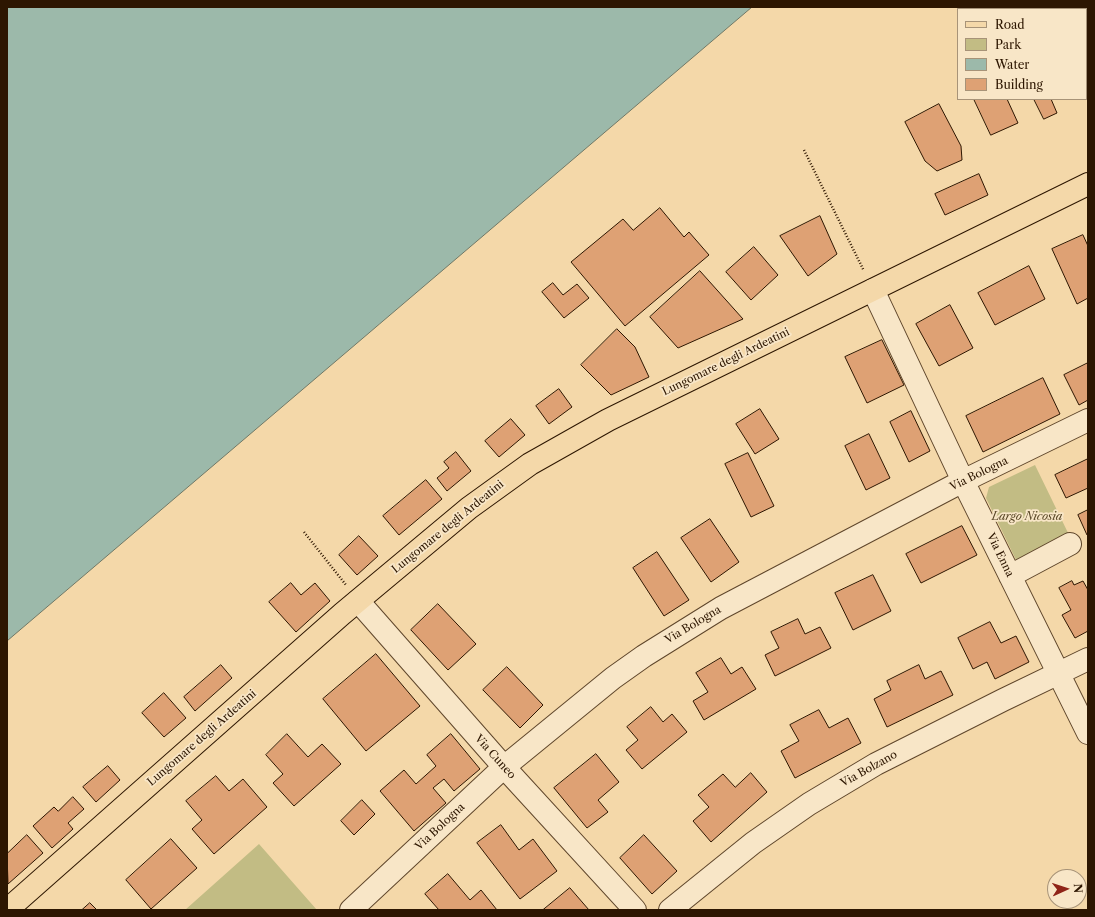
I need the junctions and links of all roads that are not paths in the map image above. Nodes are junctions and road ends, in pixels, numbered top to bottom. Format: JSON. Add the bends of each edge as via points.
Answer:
{"nodes":[{"id":1,"x":1088,"y":184,"type":"edge"},
{"id":2,"x":873,"y":290,"type":"junction"},
{"id":3,"x":1088,"y":420,"type":"edge"},
{"id":4,"x":963,"y":481,"type":"junction"},
{"id":5,"x":1070,"y":544,"type":"dead end"},
{"id":6,"x":1010,"y":576,"type":"junction"},
{"id":7,"x":358,"y":601,"type":"junction"},
{"id":8,"x":1088,"y":659,"type":"edge"},
{"id":9,"x":1058,"y":673,"type":"junction"},
{"id":10,"x":1088,"y":733,"type":"edge"},
{"id":11,"x":504,"y":767,"type":"junction"},
{"id":12,"x":7,"y":910,"type":"edge"},
{"id":13,"x":351,"y":910,"type":"edge"},
{"id":14,"x":635,"y":910,"type":"edge"},
{"id":15,"x":670,"y":910,"type":"edge"}],
"edges":[{"from":1,"to":2,"type":"main road","name":"Lungomare degli Ardeatini"},
{"from":2,"to":4,"type":"street","name":"Via Enna"},
{"from":2,"to":7,"type":"main road","name":"Lungomare degli Ardeatini","via":[[602,423],[530,464],[473,504]]},
{"from":3,"to":4,"type":"street","name":"Via Bologna"},
{"from":4,"to":6,"type":"street","name":"Via Enna"},
{"from":4,"to":11,"type":"street","name":"Via Bologna","via":[[685,629],[612,678]]},
{"from":5,"to":6,"type":"street"},
{"from":6,"to":9,"type":"street","name":"Via Enna"},
{"from":7,"to":11,"type":"street","name":"Via Cuneo"},
{"from":7,"to":12,"type":"main road","name":"Lungomare degli Ardeatini"},
{"from":8,"to":9,"type":"street","name":"Via Bolzano"},
{"from":9,"to":10,"type":"street","name":"Via Enna"},
{"from":9,"to":15,"type":"street","name":"Via Bolzano","via":[[876,764],[809,804],[753,843]]},
{"from":11,"to":13,"type":"street","name":"Via Bologna"},
{"from":11,"to":14,"type":"street","name":"Via Cuneo"}]}
